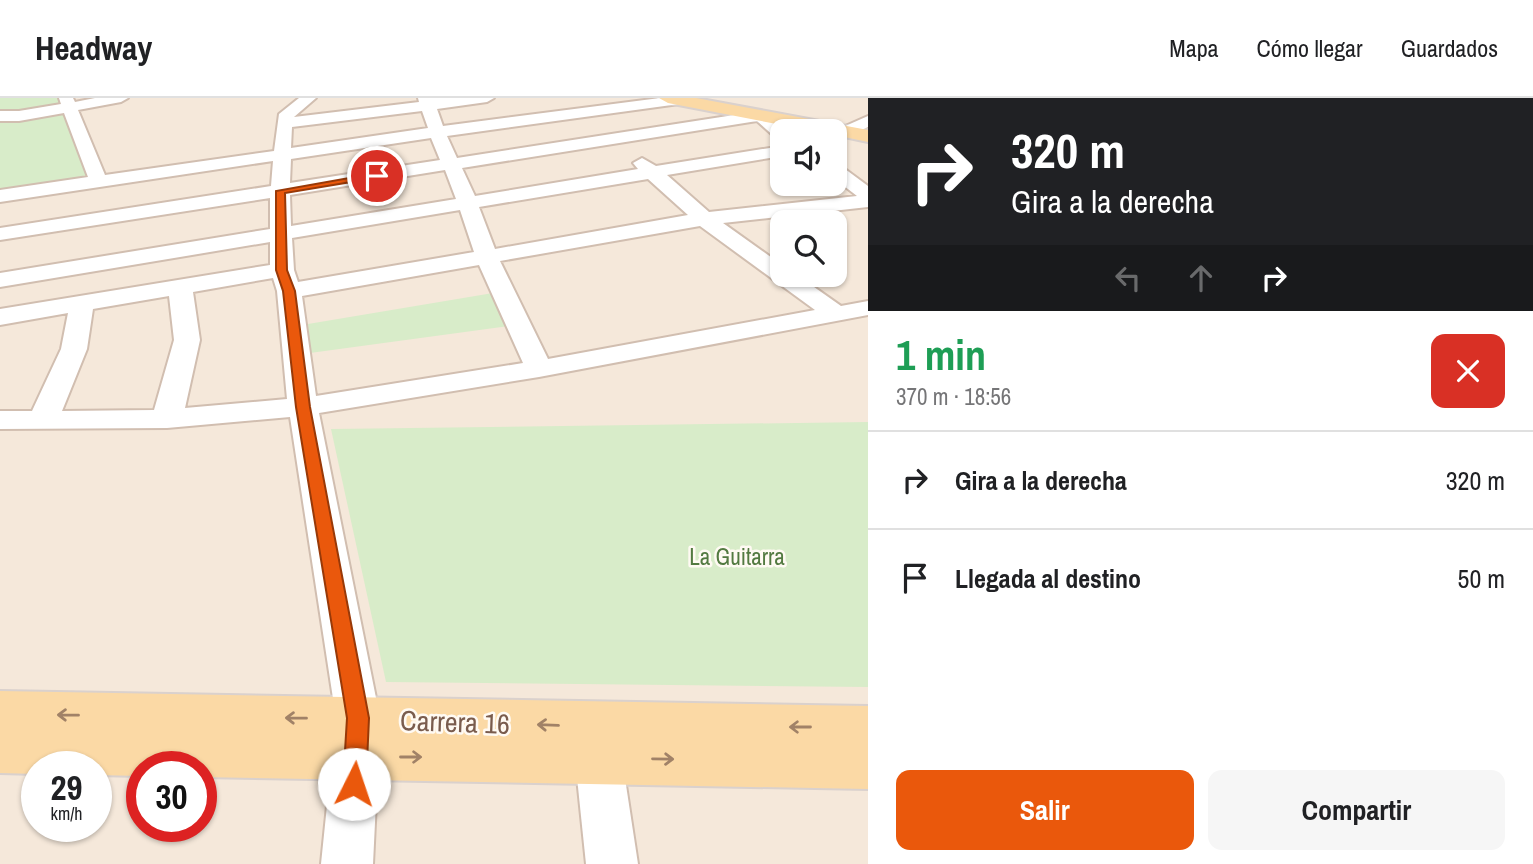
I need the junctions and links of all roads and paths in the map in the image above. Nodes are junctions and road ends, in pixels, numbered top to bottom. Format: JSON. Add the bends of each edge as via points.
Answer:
{"nodes":[{"id":1,"x":121,"y":98,"type":"edge"},
{"id":2,"x":309,"y":98,"type":"edge"},
{"id":3,"x":487,"y":98,"type":"edge"},
{"id":4,"x":570,"y":98,"type":"edge"},
{"id":5,"x":674,"y":99,"type":"edge"},
{"id":6,"x":68,"y":101,"type":"edge"},
{"id":7,"x":426,"y":102,"type":"edge"},
{"id":8,"x":589,"y":112,"type":"junction"},
{"id":9,"x":0,"y":116,"type":"edge"},
{"id":10,"x":760,"y":116,"type":"junction"},
{"id":11,"x":774,"y":119,"type":"edge"},
{"id":12,"x":868,"y":121,"type":"edge"},
{"id":13,"x":770,"y":124,"type":"edge"},
{"id":14,"x":437,"y":132,"type":"junction"},
{"id":15,"x":847,"y":132,"type":"edge"},
{"id":16,"x":847,"y":134,"type":"edge"},
{"id":17,"x":868,"y":136,"type":"edge"},
{"id":18,"x":283,"y":139,"type":"junction"},
{"id":19,"x":615,"y":140,"type":"junction"},
{"id":20,"x":770,"y":152,"type":"edge"},
{"id":21,"x":450,"y":164,"type":"junction"},
{"id":22,"x":653,"y":173,"type":"junction"},
{"id":23,"x":847,"y":179,"type":"edge"},
{"id":24,"x":108,"y":181,"type":"junction"},
{"id":25,"x":281,"y":191,"type":"junction"},
{"id":26,"x":868,"y":195,"type":"edge"},
{"id":27,"x":0,"y":196,"type":"edge"},
{"id":28,"x":868,"y":201,"type":"edge"},
{"id":29,"x":468,"y":203,"type":"junction"},
{"id":30,"x":704,"y":219,"type":"junction"},
{"id":31,"x":82,"y":222,"type":"junction"},
{"id":32,"x":0,"y":234,"type":"edge"},
{"id":33,"x":282,"y":234,"type":"junction"},
{"id":34,"x":487,"y":258,"type":"junction"},
{"id":35,"x":74,"y":268,"type":"junction"},
{"id":36,"x":0,"y":280,"type":"edge"},
{"id":37,"x":285,"y":281,"type":"junction"},
{"id":38,"x":180,"y":287,"type":"junction"},
{"id":39,"x":82,"y":303,"type":"junction"},
{"id":40,"x":868,"y":308,"type":"edge"},
{"id":41,"x":836,"y":314,"type":"junction"},
{"id":42,"x":0,"y":317,"type":"edge"},
{"id":43,"x":539,"y":369,"type":"junction"},
{"id":44,"x":303,"y":407,"type":"junction"},
{"id":45,"x":43,"y":419,"type":"junction"},
{"id":46,"x":167,"y":419,"type":"junction"},
{"id":47,"x":0,"y":420,"type":"edge"},
{"id":48,"x":0,"y":714,"type":"edge"},
{"id":49,"x":868,"y":729,"type":"edge"},
{"id":50,"x":357,"y":738,"type":"junction"},
{"id":51,"x":597,"y":742,"type":"junction"},
{"id":52,"x":0,"y":749,"type":"edge"},
{"id":53,"x":868,"y":764,"type":"edge"},
{"id":54,"x":347,"y":864,"type":"edge"},
{"id":55,"x":612,"y":864,"type":"edge"}],
"edges":[{"from":1,"to":6,"type":"street"},
{"from":2,"to":18,"type":"street","via":[[287,114]]},
{"from":3,"to":7,"type":"street"},
{"from":4,"to":8,"type":"street"},
{"from":5,"to":8,"type":"street"},
{"from":5,"to":10,"type":"main road"},
{"from":6,"to":9,"type":"street","via":[[19,116]]},
{"from":6,"to":24,"type":"street"},
{"from":7,"to":14,"type":"street"},
{"from":7,"to":18,"type":"street"},
{"from":8,"to":14,"type":"street"},
{"from":8,"to":19,"type":"street"},
{"from":10,"to":11,"type":"main road"},
{"from":10,"to":13,"type":"street"},
{"from":10,"to":19,"type":"street"},
{"from":12,"to":15,"type":"street"},
{"from":14,"to":18,"type":"street"},
{"from":14,"to":21,"type":"street"},
{"from":16,"to":17,"type":"main road"},
{"from":18,"to":24,"type":"street"},
{"from":18,"to":25,"type":"street"},
{"from":19,"to":21,"type":"street"},
{"from":19,"to":22,"type":"street"},
{"from":20,"to":22,"type":"street"},
{"from":21,"to":25,"type":"street"},
{"from":21,"to":29,"type":"street"},
{"from":22,"to":29,"type":"street"},
{"from":22,"to":30,"type":"street"},
{"from":23,"to":26,"type":"street"},
{"from":24,"to":27,"type":"street"},
{"from":24,"to":31,"type":"street"},
{"from":25,"to":31,"type":"street"},
{"from":25,"to":33,"type":"street"},
{"from":28,"to":30,"type":"street"},
{"from":29,"to":33,"type":"street"},
{"from":29,"to":34,"type":"street"},
{"from":30,"to":34,"type":"street"},
{"from":30,"to":41,"type":"street"},
{"from":31,"to":32,"type":"street"},
{"from":31,"to":35,"type":"street"},
{"from":33,"to":35,"type":"street"},
{"from":33,"to":37,"type":"street"},
{"from":34,"to":37,"type":"street"},
{"from":34,"to":43,"type":"street"},
{"from":35,"to":36,"type":"street"},
{"from":37,"to":38,"type":"street"},
{"from":37,"to":44,"type":"street"},
{"from":38,"to":39,"type":"street"},
{"from":38,"to":46,"type":"street","via":[[187,341]]},
{"from":39,"to":42,"type":"street"},
{"from":39,"to":45,"type":"street","via":[[74,349]]},
{"from":40,"to":41,"type":"street"},
{"from":41,"to":43,"type":"street"},
{"from":43,"to":44,"type":"street"},
{"from":44,"to":46,"type":"street"},
{"from":44,"to":50,"type":"street"},
{"from":45,"to":46,"type":"street"},
{"from":45,"to":47,"type":"street"},
{"from":50,"to":48,"type":"main road","name":"Carrera 16","one_way":true},
{"from":49,"to":51,"type":"main road","name":"Carrera 16","one_way":true},
{"from":50,"to":51,"type":"main road","name":"Carrera 16"},
{"from":50,"to":52,"type":"main road","name":"Carrera 16"},
{"from":50,"to":54,"type":"street"},
{"from":51,"to":53,"type":"main road","name":"Carrera 16","one_way":true},
{"from":51,"to":55,"type":"street"}]}
